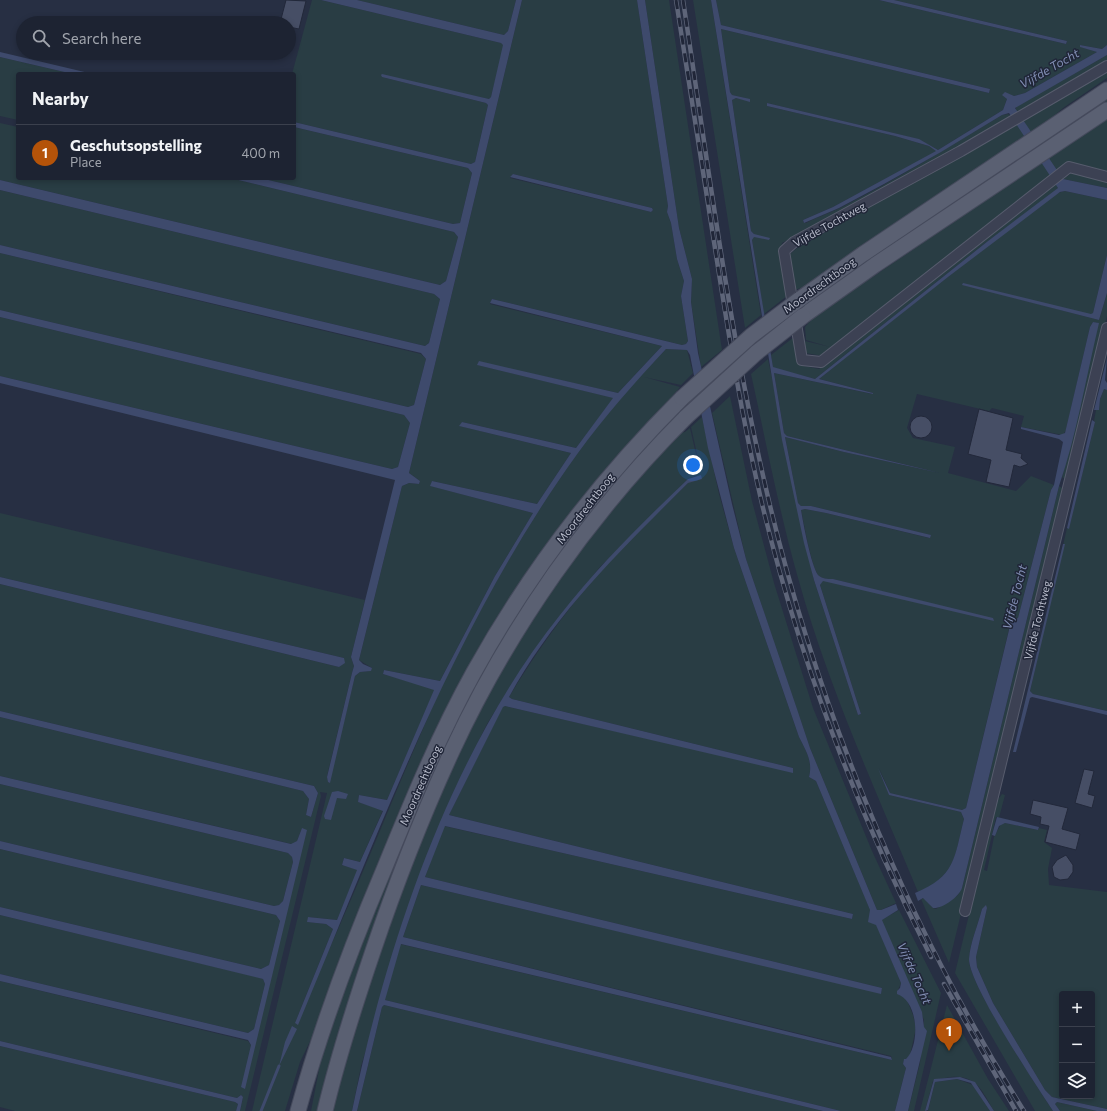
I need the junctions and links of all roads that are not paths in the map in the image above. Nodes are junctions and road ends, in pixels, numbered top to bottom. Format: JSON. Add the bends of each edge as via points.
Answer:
{"nodes":[{"id":1,"x":1107,"y":66,"type":"edge"},
{"id":2,"x":1107,"y":90,"type":"edge"},
{"id":3,"x":1107,"y":110,"type":"edge"},
{"id":4,"x":1107,"y":177,"type":"edge"},
{"id":5,"x":1107,"y":328,"type":"edge"},
{"id":6,"x":965,"y":911,"type":"dead end"},
{"id":7,"x":298,"y":1111,"type":"edge"},
{"id":8,"x":324,"y":1111,"type":"edge"}],
"edges":[{"from":1,"to":4,"type":"street","name":"Vijfde Tochtweg","via":[[961,151],[794,242],[784,251],[802,360],[821,362],[1069,167]]},
{"from":2,"to":7,"type":"main road","name":"Moordrechtboog","bridge":true,"via":[[869,249],[751,336],[640,440],[580,512],[514,605],[438,742],[367,909],[330,1006]]},
{"from":3,"to":8,"type":"main road","name":"Moordrechtboog","bridge":true,"via":[[803,316],[756,353],[686,417],[630,477],[526,616],[485,686],[452,750],[385,915]]},
{"from":5,"to":6,"type":"street","name":"Vijfde Tochtweg"}]}
